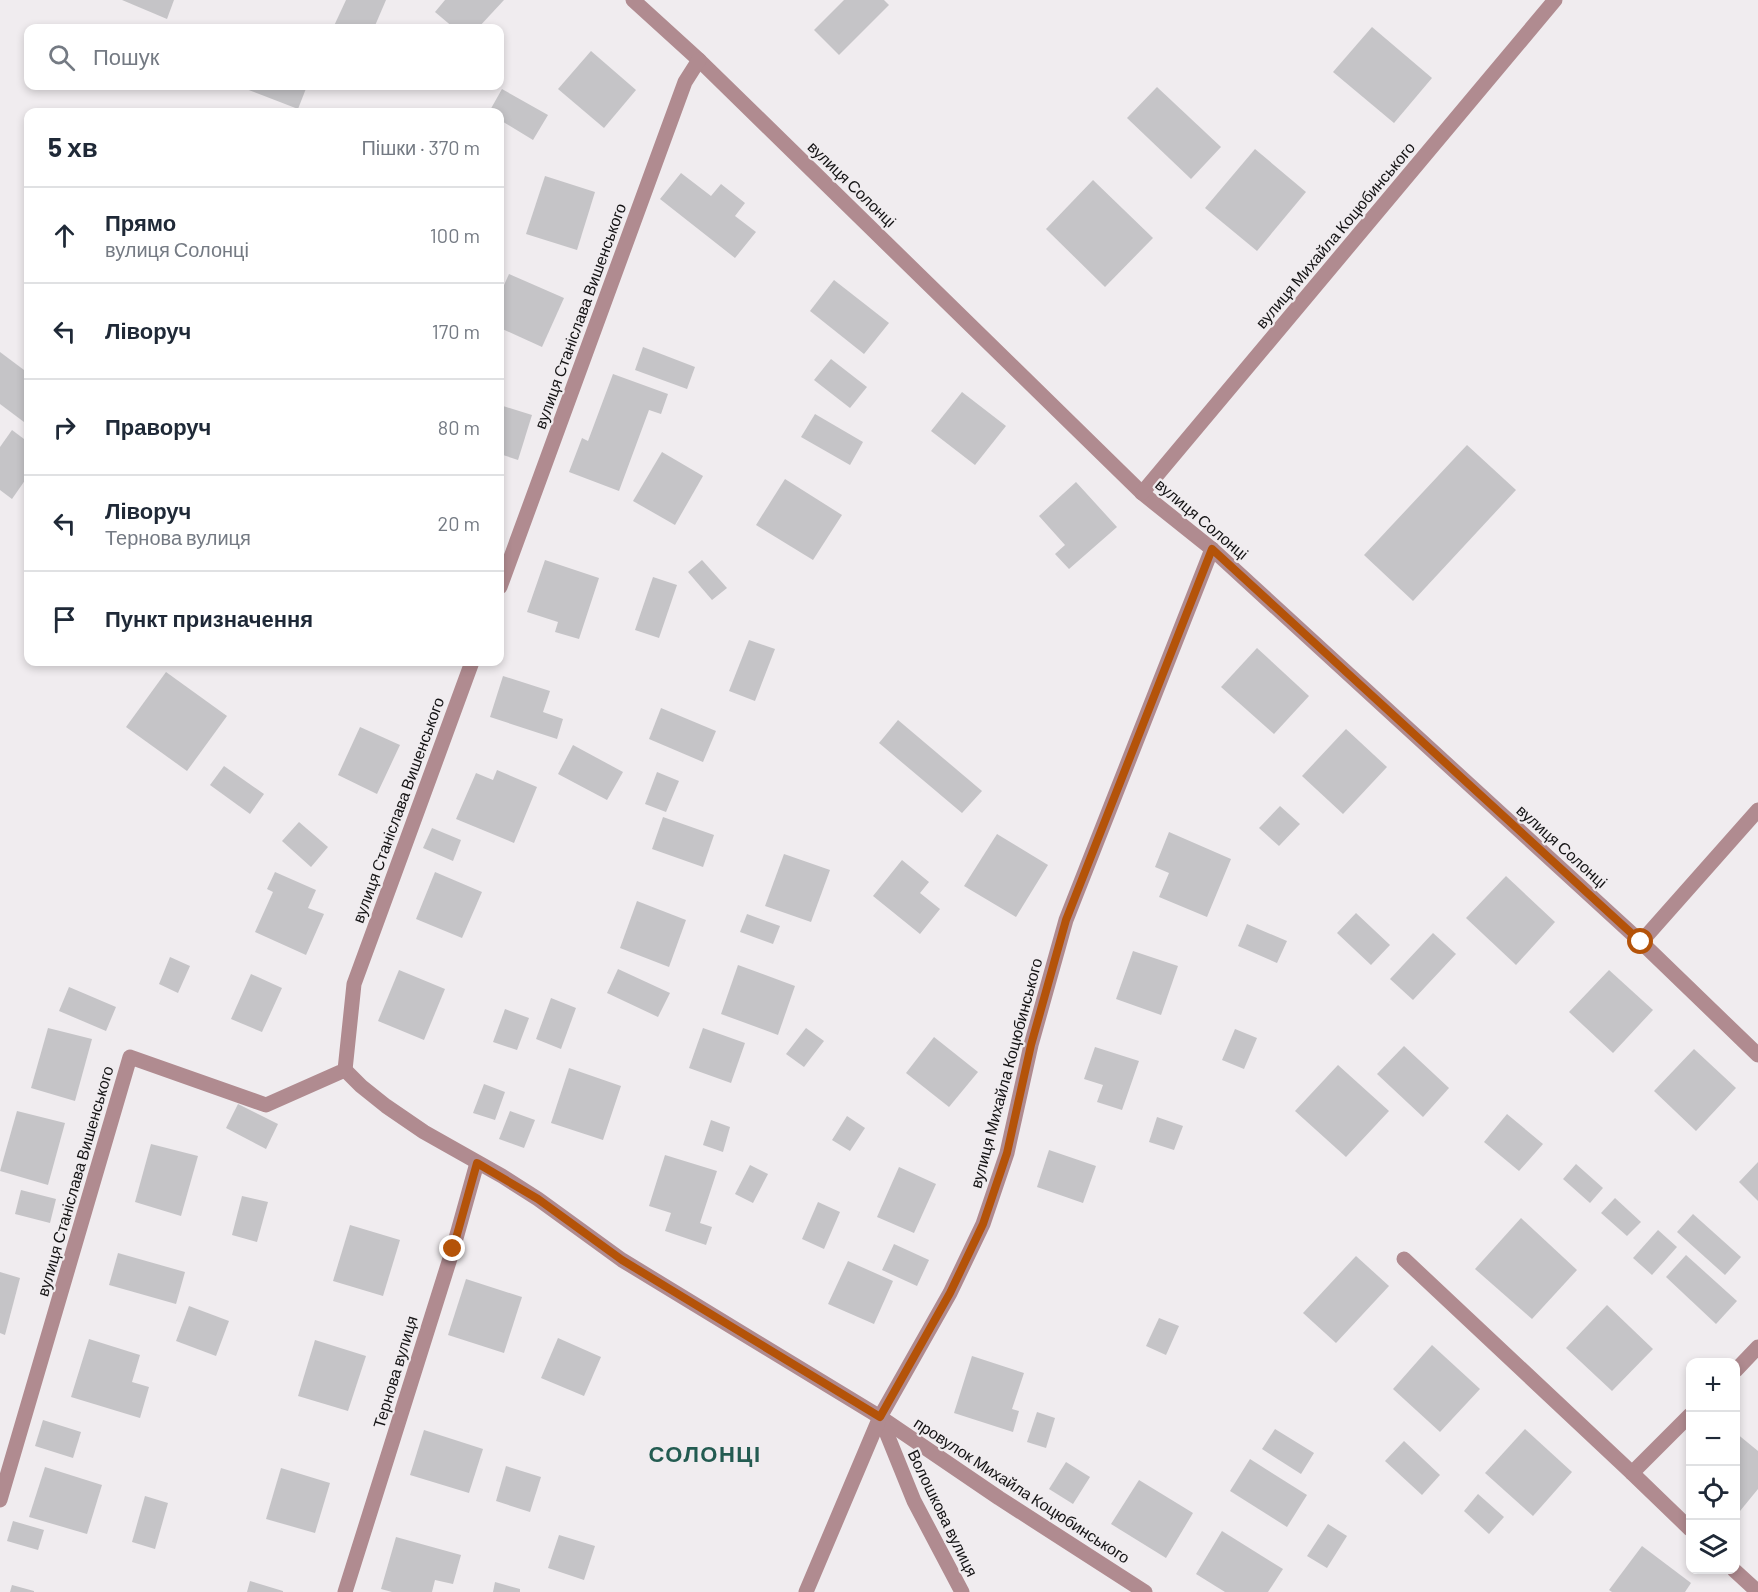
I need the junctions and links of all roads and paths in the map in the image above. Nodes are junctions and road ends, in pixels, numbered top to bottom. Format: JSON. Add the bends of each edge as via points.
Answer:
{"nodes":[{"id":1,"x":633,"y":0,"type":"edge"},
{"id":2,"x":1555,"y":0,"type":"edge"},
{"id":3,"x":699,"y":60,"type":"junction"},
{"id":4,"x":1142,"y":493,"type":"junction"},
{"id":5,"x":1212,"y":549,"type":"junction"},
{"id":6,"x":504,"y":576,"type":"edge"},
{"id":7,"x":471,"y":666,"type":"edge"},
{"id":8,"x":1758,"y":810,"type":"edge"},
{"id":9,"x":1641,"y":942,"type":"junction"},
{"id":10,"x":1758,"y":1055,"type":"edge"},
{"id":11,"x":345,"y":1070,"type":"junction"},
{"id":12,"x":477,"y":1163,"type":"junction"},
{"id":13,"x":1404,"y":1259,"type":"dead end"},
{"id":14,"x":1758,"y":1347,"type":"edge"},
{"id":15,"x":1740,"y":1366,"type":"edge"},
{"id":16,"x":880,"y":1417,"type":"junction"},
{"id":17,"x":1686,"y":1418,"type":"edge"},
{"id":18,"x":1632,"y":1473,"type":"junction"},
{"id":19,"x":0,"y":1500,"type":"edge"},
{"id":20,"x":1686,"y":1525,"type":"edge"},
{"id":21,"x":1739,"y":1574,"type":"edge"},
{"id":22,"x":345,"y":1592,"type":"edge"},
{"id":23,"x":806,"y":1592,"type":"edge"},
{"id":24,"x":962,"y":1592,"type":"edge"},
{"id":25,"x":1145,"y":1592,"type":"edge"},
{"id":26,"x":1758,"y":1592,"type":"edge"}],
"edges":[{"from":1,"to":3,"type":"street","name":"вулиця Солонці"},
{"from":2,"to":4,"type":"street","name":"вулиця Михайла Коцюбинського"},
{"from":3,"to":4,"type":"street","name":"вулиця Солонці"},
{"from":3,"to":6,"type":"street","name":"вулиця Станіслава Вишенського","via":[[685,82]]},
{"from":4,"to":5,"type":"street","name":"вулиця Солонці"},
{"from":5,"to":9,"type":"street","name":"вулиця Солонці"},
{"from":5,"to":16,"type":"street","name":"вулиця Михайла Коцюбинського","via":[[1066,920],[1031,1045],[1007,1153],[983,1224],[950,1293]]},
{"from":7,"to":11,"type":"street","name":"вулиця Станіслава Вишенського","via":[[354,984]]},
{"from":8,"to":9,"type":"street"},
{"from":9,"to":10,"type":"street","name":"вулиця Солонці"},
{"from":11,"to":12,"type":"street","name":"провулок Михайла Коцюбинського","via":[[386,1106]]},
{"from":11,"to":19,"type":"street","name":"вулиця Станіслава Вишенського","via":[[266,1105],[130,1057]]},
{"from":12,"to":16,"type":"street","name":"провулок Михайла Коцюбинського","via":[[538,1199],[622,1260]]},
{"from":12,"to":22,"type":"street","name":"Тернова вулиця"},
{"from":13,"to":18,"type":"street"},
{"from":14,"to":15,"type":"street"},
{"from":16,"to":23,"type":"street","name":"вулиця Михайла Коцюбинського"},
{"from":16,"to":24,"type":"street","name":"Волошкова вулиця","via":[[914,1501]]},
{"from":16,"to":25,"type":"street","name":"провулок Михайла Коцюбинського"},
{"from":17,"to":18,"type":"street"},
{"from":18,"to":20,"type":"street"},
{"from":21,"to":26,"type":"street"}]}
